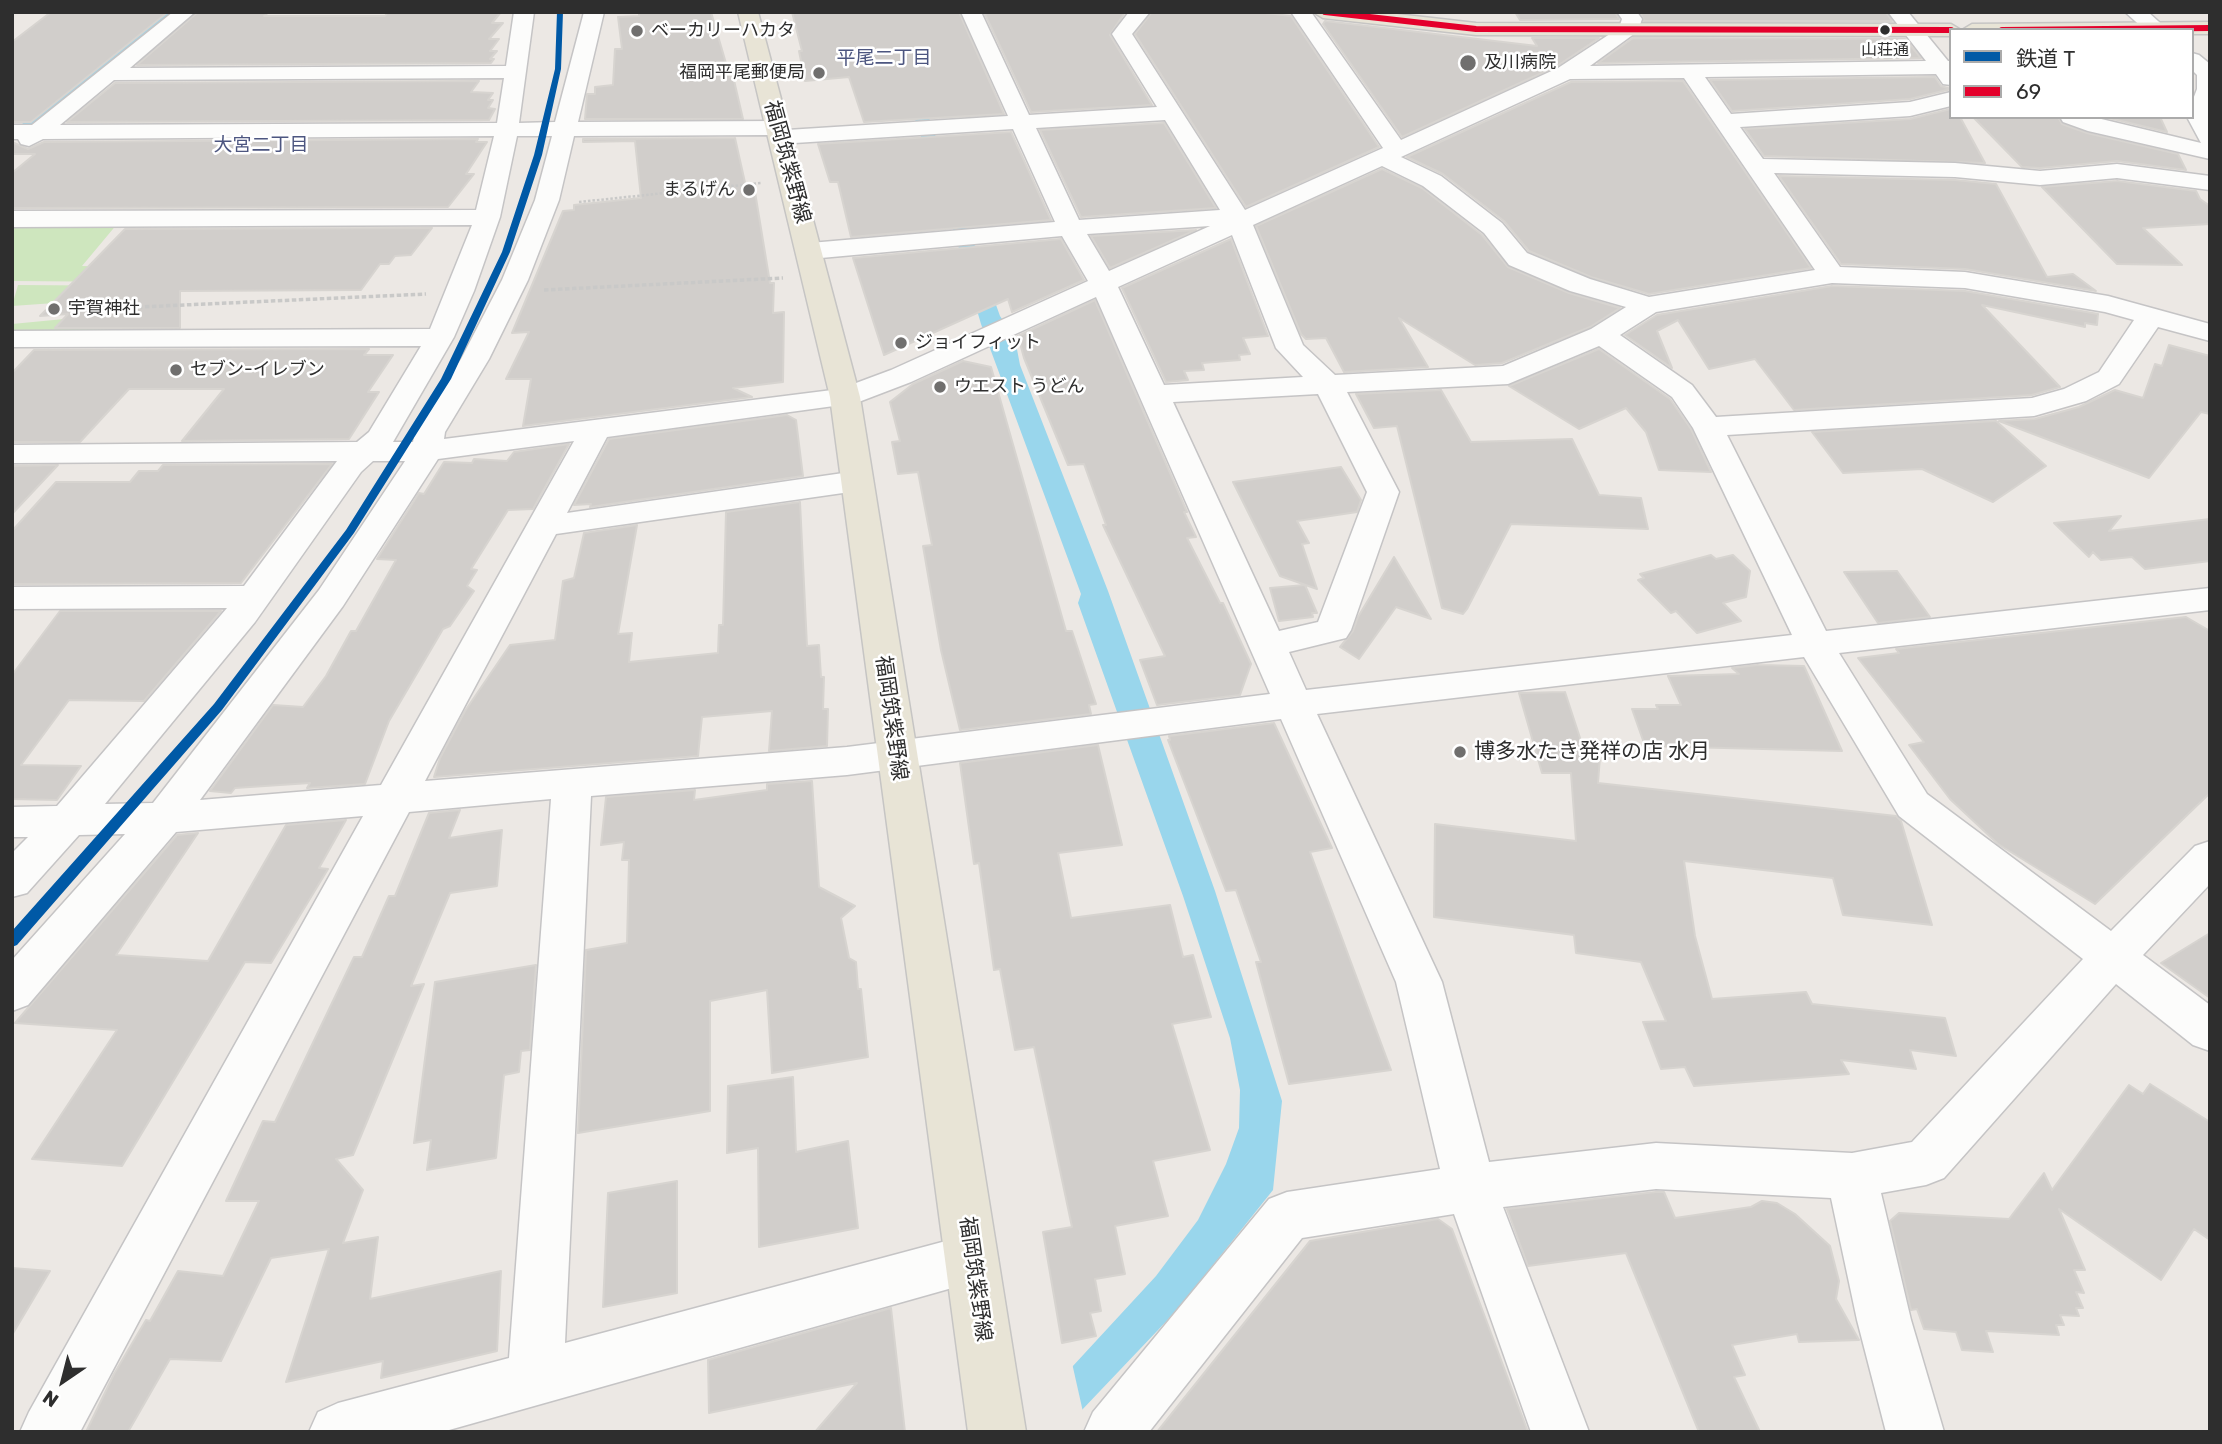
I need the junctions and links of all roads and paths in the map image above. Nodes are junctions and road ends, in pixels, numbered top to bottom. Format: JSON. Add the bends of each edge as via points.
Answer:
{"nodes":[{"id":1,"x":157,"y":12,"type":"edge"},
{"id":2,"x":185,"y":12,"type":"edge"},
{"id":3,"x":524,"y":12,"type":"edge"},
{"id":4,"x":594,"y":12,"type":"edge"},
{"id":5,"x":748,"y":12,"type":"edge"},
{"id":6,"x":971,"y":12,"type":"edge"},
{"id":7,"x":1140,"y":12,"type":"edge"},
{"id":8,"x":1301,"y":12,"type":"edge"},
{"id":9,"x":1323,"y":12,"type":"edge"},
{"id":10,"x":1898,"y":12,"type":"edge"},
{"id":11,"x":2135,"y":12,"type":"edge"},
{"id":12,"x":1627,"y":22,"type":"edge"},
{"id":13,"x":2156,"y":28,"type":"edge"},
{"id":14,"x":1911,"y":30,"type":"junction"},
{"id":15,"x":1949,"y":30,"type":"edge"},
{"id":16,"x":2201,"y":70,"type":"edge"},
{"id":17,"x":1948,"y":71,"type":"edge"},
{"id":18,"x":516,"y":72,"type":"junction"},
{"id":19,"x":1691,"y":72,"type":"junction"},
{"id":20,"x":1566,"y":73,"type":"junction"},
{"id":21,"x":111,"y":74,"type":"junction"},
{"id":22,"x":1949,"y":99,"type":"edge"},
{"id":23,"x":1172,"y":113,"type":"junction"},
{"id":24,"x":2077,"y":119,"type":"edge"},
{"id":25,"x":1725,"y":121,"type":"junction"},
{"id":26,"x":1024,"y":122,"type":"junction"},
{"id":27,"x":12,"y":125,"type":"edge"},
{"id":28,"x":507,"y":129,"type":"junction"},
{"id":29,"x":566,"y":129,"type":"junction"},
{"id":30,"x":12,"y":132,"type":"edge"},
{"id":31,"x":778,"y":132,"type":"junction"},
{"id":32,"x":36,"y":133,"type":"junction"},
{"id":33,"x":2210,"y":139,"type":"edge"},
{"id":34,"x":12,"y":152,"type":"edge"},
{"id":35,"x":1388,"y":152,"type":"junction"},
{"id":36,"x":2210,"y":152,"type":"edge"},
{"id":37,"x":1756,"y":166,"type":"junction"},
{"id":38,"x":762,"y":183,"type":"dead end"},
{"id":39,"x":2210,"y":183,"type":"edge"},
{"id":40,"x":570,"y":203,"type":"dead end"},
{"id":41,"x":487,"y":216,"type":"junction"},
{"id":42,"x":12,"y":219,"type":"edge"},
{"id":43,"x":1238,"y":219,"type":"junction"},
{"id":44,"x":1070,"y":228,"type":"junction"},
{"id":45,"x":810,"y":251,"type":"junction"},
{"id":46,"x":1832,"y":275,"type":"junction"},
{"id":47,"x":785,"y":278,"type":"dead end"},
{"id":48,"x":1102,"y":284,"type":"junction"},
{"id":49,"x":535,"y":291,"type":"dead end"},
{"id":50,"x":434,"y":294,"type":"dead end"},
{"id":51,"x":1648,"y":305,"type":"junction"},
{"id":52,"x":93,"y":309,"type":"dead end"},
{"id":53,"x":2151,"y":316,"type":"junction"},
{"id":54,"x":2210,"y":332,"type":"edge"},
{"id":55,"x":1601,"y":335,"type":"junction"},
{"id":56,"x":440,"y":337,"type":"junction"},
{"id":57,"x":12,"y":339,"type":"edge"},
{"id":58,"x":1329,"y":386,"type":"junction"},
{"id":59,"x":1154,"y":394,"type":"junction"},
{"id":60,"x":845,"y":397,"type":"junction"},
{"id":61,"x":1708,"y":426,"type":"junction"},
{"id":62,"x":596,"y":429,"type":"junction"},
{"id":63,"x":427,"y":451,"type":"junction"},
{"id":64,"x":362,"y":452,"type":"junction"},
{"id":65,"x":12,"y":454,"type":"edge"},
{"id":66,"x":857,"y":481,"type":"junction"},
{"id":67,"x":544,"y":526,"type":"junction"},
{"id":68,"x":254,"y":597,"type":"junction"},
{"id":69,"x":12,"y":598,"type":"edge"},
{"id":70,"x":2210,"y":599,"type":"edge"},
{"id":71,"x":1814,"y":643,"type":"junction"},
{"id":72,"x":1269,"y":645,"type":"junction"},
{"id":73,"x":1296,"y":704,"type":"junction"},
{"id":74,"x":896,"y":755,"type":"junction"},
{"id":75,"x":572,"y":783,"type":"junction"},
{"id":76,"x":396,"y":799,"type":"junction"},
{"id":77,"x":164,"y":818,"type":"junction"},
{"id":78,"x":68,"y":821,"type":"junction"},
{"id":79,"x":12,"y":822,"type":"edge"},
{"id":80,"x":2210,"y":857,"type":"edge"},
{"id":81,"x":12,"y":881,"type":"edge"},
{"id":82,"x":2113,"y":957,"type":"junction"},
{"id":83,"x":12,"y":992,"type":"edge"},
{"id":84,"x":2210,"y":1031,"type":"edge"},
{"id":85,"x":1852,"y":1176,"type":"junction"},
{"id":86,"x":1470,"y":1188,"type":"junction"},
{"id":87,"x":972,"y":1259,"type":"junction"},
{"id":88,"x":535,"y":1378,"type":"junction"},
{"id":89,"x":988,"y":1425,"type":"edge"},
{"id":90,"x":49,"y":1432,"type":"edge"},
{"id":91,"x":338,"y":1432,"type":"edge"},
{"id":92,"x":1113,"y":1432,"type":"edge"},
{"id":93,"x":1560,"y":1432,"type":"edge"},
{"id":94,"x":1915,"y":1432,"type":"edge"}],
"edges":[{"from":1,"to":27,"type":"street"},
{"from":2,"to":21,"type":"street"},
{"from":3,"to":18,"type":"street"},
{"from":4,"to":29,"type":"street"},
{"from":5,"to":31,"type":"main road","name":"福岡筑紫野線"},
{"from":6,"to":26,"type":"street"},
{"from":7,"to":23,"type":"street","via":[[1122,34]]},
{"from":8,"to":35,"type":"street"},
{"from":9,"to":12,"type":"main road","via":[[1476,29]]},
{"from":10,"to":14,"type":"street"},
{"from":11,"to":13,"type":"street"},
{"from":12,"to":14,"type":"main road"},
{"from":12,"to":20,"type":"street"},
{"from":14,"to":15,"type":"main road"},
{"from":14,"to":17,"type":"street"},
{"from":16,"to":33,"type":"street","via":[[2208,89],[2198,116]]},
{"from":17,"to":19,"type":"street"},
{"from":18,"to":21,"type":"street"},
{"from":18,"to":28,"type":"street"},
{"from":19,"to":20,"type":"street"},
{"from":19,"to":25,"type":"street"},
{"from":20,"to":35,"type":"street"},
{"from":21,"to":32,"type":"street"},
{"from":22,"to":25,"type":"street","via":[[1910,108]]},
{"from":23,"to":26,"type":"street"},
{"from":23,"to":43,"type":"street"},
{"from":24,"to":36,"type":"street"},
{"from":25,"to":37,"type":"street"},
{"from":26,"to":31,"type":"street"},
{"from":26,"to":44,"type":"street"},
{"from":28,"to":29,"type":"street"},
{"from":28,"to":32,"type":"street"},
{"from":28,"to":41,"type":"street"},
{"from":29,"to":31,"type":"street"},
{"from":29,"to":63,"type":"street","via":[[547,200],[515,280],[475,359],[430,432]]},
{"from":30,"to":32,"type":"street"},
{"from":31,"to":45,"type":"main road","name":"福岡筑紫野線"},
{"from":32,"to":34,"type":"street"},
{"from":35,"to":43,"type":"street"},
{"from":35,"to":51,"type":"street","via":[[1493,228],[1518,259],[1580,285]]},
{"from":37,"to":39,"type":"street","via":[[1955,170],[2040,178],[2117,171]]},
{"from":37,"to":46,"type":"street"},
{"from":38,"to":40,"type":"path"},
{"from":41,"to":42,"type":"street"},
{"from":41,"to":56,"type":"street"},
{"from":43,"to":44,"type":"street"},
{"from":43,"to":48,"type":"street"},
{"from":43,"to":58,"type":"street","via":[[1290,348]]},
{"from":44,"to":45,"type":"street"},
{"from":44,"to":48,"type":"street"},
{"from":45,"to":60,"type":"main road","name":"福岡筑紫野線"},
{"from":46,"to":51,"type":"street"},
{"from":46,"to":53,"type":"street","via":[[1965,280],[2061,294]]},
{"from":47,"to":49,"type":"path"},
{"from":48,"to":59,"type":"street"},
{"from":48,"to":60,"type":"street"},
{"from":50,"to":52,"type":"path"},
{"from":51,"to":55,"type":"street"},
{"from":53,"to":54,"type":"street"},
{"from":53,"to":61,"type":"street","via":[[2109,378],[2075,395],[2034,407]]},
{"from":55,"to":58,"type":"street","via":[[1508,374]]},
{"from":55,"to":61,"type":"street","via":[[1682,391]]},
{"from":56,"to":57,"type":"street"},
{"from":56,"to":64,"type":"street","via":[[381,437]]},
{"from":58,"to":59,"type":"street"},
{"from":58,"to":72,"type":"street","via":[[1383,492],[1333,630]]},
{"from":59,"to":72,"type":"street"},
{"from":60,"to":62,"type":"street"},
{"from":60,"to":66,"type":"main road","name":"福岡筑紫野線"},
{"from":61,"to":71,"type":"street"},
{"from":62,"to":63,"type":"street"},
{"from":62,"to":67,"type":"street"},
{"from":63,"to":64,"type":"street"},
{"from":63,"to":77,"type":"street","via":[[331,597]]},
{"from":64,"to":65,"type":"street"},
{"from":64,"to":68,"type":"street"},
{"from":66,"to":67,"type":"street"},
{"from":66,"to":74,"type":"main road","name":"福岡筑紫野線"},
{"from":67,"to":76,"type":"street"},
{"from":68,"to":69,"type":"street"},
{"from":68,"to":78,"type":"street"},
{"from":70,"to":71,"type":"street"},
{"from":71,"to":73,"type":"street"},
{"from":71,"to":82,"type":"street","via":[[1913,805]]},
{"from":72,"to":73,"type":"street"},
{"from":73,"to":74,"type":"street"},
{"from":73,"to":86,"type":"street","via":[[1419,982]]},
{"from":74,"to":75,"type":"street"},
{"from":74,"to":87,"type":"main road","name":"福岡筑紫野線"},
{"from":75,"to":76,"type":"street"},
{"from":75,"to":88,"type":"street"},
{"from":76,"to":77,"type":"street"},
{"from":76,"to":90,"type":"street"},
{"from":77,"to":78,"type":"street"},
{"from":77,"to":83,"type":"street"},
{"from":78,"to":79,"type":"street"},
{"from":78,"to":81,"type":"street"},
{"from":80,"to":82,"type":"street"},
{"from":82,"to":84,"type":"street"},
{"from":82,"to":85,"type":"street","via":[[1926,1162]]},
{"from":85,"to":86,"type":"street","via":[[1656,1166]]},
{"from":85,"to":94,"type":"street"},
{"from":86,"to":92,"type":"street","via":[[1286,1216]]},
{"from":86,"to":93,"type":"street"},
{"from":87,"to":88,"type":"street"},
{"from":87,"to":89,"type":"main road","name":"福岡筑紫野線"},
{"from":88,"to":91,"type":"street"}]}
